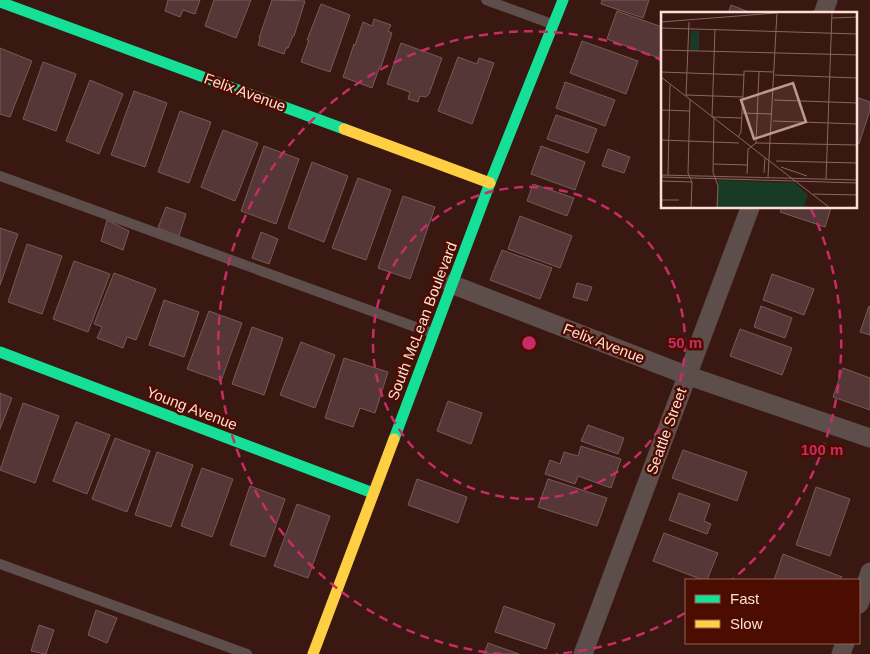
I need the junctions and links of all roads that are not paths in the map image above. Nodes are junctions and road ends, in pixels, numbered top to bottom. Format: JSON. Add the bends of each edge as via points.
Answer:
{"nodes":[{"id":1,"x":486,"y":0,"type":"edge"},
{"id":2,"x":563,"y":0,"type":"edge"},
{"id":3,"x":828,"y":0,"type":"edge"},
{"id":4,"x":0,"y":2,"type":"edge"},
{"id":5,"x":824,"y":12,"type":"edge"},
{"id":6,"x":553,"y":24,"type":"junction"},
{"id":7,"x":0,"y":176,"type":"edge"},
{"id":8,"x":490,"y":183,"type":"junction"},
{"id":9,"x":750,"y":209,"type":"edge"},
{"id":10,"x":451,"y":284,"type":"junction"},
{"id":11,"x":433,"y":334,"type":"junction"},
{"id":12,"x":0,"y":352,"type":"edge"},
{"id":13,"x":686,"y":375,"type":"junction"},
{"id":14,"x":870,"y":438,"type":"edge"},
{"id":15,"x":373,"y":493,"type":"junction"},
{"id":16,"x":0,"y":564,"type":"edge"},
{"id":17,"x":870,"y":572,"type":"edge"},
{"id":18,"x":860,"y":601,"type":"edge"},
{"id":19,"x":247,"y":654,"type":"edge"},
{"id":20,"x":314,"y":654,"type":"edge"},
{"id":21,"x":583,"y":654,"type":"edge"}],
"edges":[{"from":1,"to":6,"type":"lane"},
{"from":2,"to":6,"type":"street","name":"South McLean Boulevard"},
{"from":3,"to":5,"type":"street"},
{"from":4,"to":8,"type":"street","name":"Felix Avenue"},
{"from":6,"to":8,"type":"street","name":"South McLean Boulevard"},
{"from":7,"to":11,"type":"lane"},
{"from":8,"to":10,"type":"street","name":"South McLean Boulevard"},
{"from":9,"to":13,"type":"street","name":"Seattle Street"},
{"from":10,"to":11,"type":"street","name":"South McLean Boulevard"},
{"from":10,"to":13,"type":"street","name":"Felix Avenue"},
{"from":11,"to":15,"type":"street","name":"South McLean Boulevard"},
{"from":12,"to":15,"type":"street","name":"Young Avenue"},
{"from":13,"to":14,"type":"street","name":"Felix Avenue"},
{"from":13,"to":21,"type":"street","name":"Seattle Street"},
{"from":15,"to":20,"type":"street","name":"South McLean Boulevard"},
{"from":16,"to":19,"type":"lane"},
{"from":17,"to":18,"type":"street"}]}
